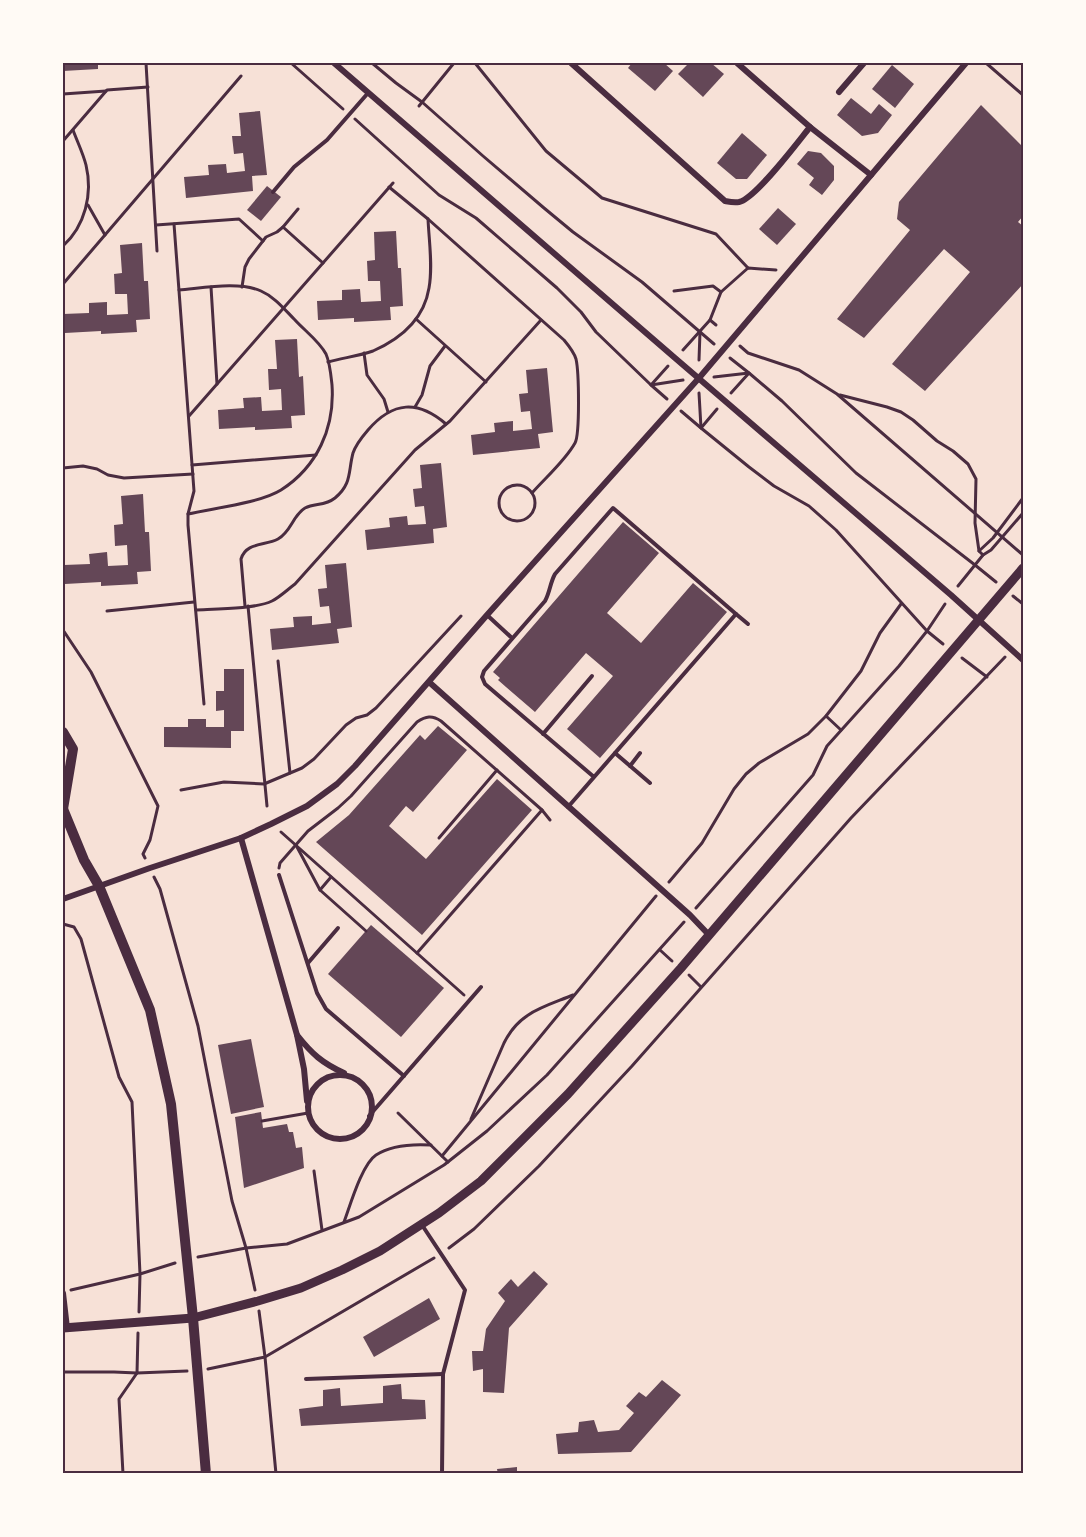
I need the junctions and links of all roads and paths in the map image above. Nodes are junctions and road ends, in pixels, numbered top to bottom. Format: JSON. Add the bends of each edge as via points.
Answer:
{"nodes":[{"id":1,"x":146,"y":63,"type":"edge"},
{"id":2,"x":291,"y":63,"type":"edge"},
{"id":3,"x":334,"y":63,"type":"edge"},
{"id":4,"x":372,"y":63,"type":"edge"},
{"id":5,"x":454,"y":63,"type":"edge"},
{"id":6,"x":475,"y":63,"type":"edge"},
{"id":7,"x":571,"y":63,"type":"edge"},
{"id":8,"x":737,"y":63,"type":"edge"},
{"id":9,"x":864,"y":63,"type":"edge"},
{"id":10,"x":966,"y":63,"type":"edge"},
{"id":11,"x":986,"y":63,"type":"edge"},
{"id":12,"x":241,"y":76,"type":"dead end"},
{"id":13,"x":148,"y":87,"type":"junction"},
{"id":14,"x":107,"y":90,"type":"junction"},
{"id":15,"x":839,"y":92,"type":"dead end"},
{"id":16,"x":368,"y":93,"type":"junction"},
{"id":17,"x":63,"y":94,"type":"edge"},
{"id":18,"x":1023,"y":95,"type":"edge"},
{"id":19,"x":422,"y":102,"type":"junction"},
{"id":20,"x":418,"y":106,"type":"dead end"},
{"id":21,"x":350,"y":114,"type":"junction"},
{"id":22,"x":810,"y":127,"type":"junction"},
{"id":23,"x":73,"y":130,"type":"junction"},
{"id":24,"x":63,"y":141,"type":"edge"},
{"id":25,"x":389,"y":141,"type":"dead end"},
{"id":26,"x":385,"y":146,"type":"junction"},
{"id":27,"x":871,"y":175,"type":"junction"},
{"id":28,"x":153,"y":179,"type":"junction"},
{"id":29,"x":393,"y":183,"type":"dead end"},
{"id":30,"x":389,"y":187,"type":"junction"},
{"id":31,"x":273,"y":192,"type":"dead end"},
{"id":32,"x":87,"y":204,"type":"junction"},
{"id":33,"x":298,"y":209,"type":"dead end"},
{"id":34,"x":428,"y":219,"type":"junction"},
{"id":35,"x":174,"y":224,"type":"junction"},
{"id":36,"x":156,"y":225,"type":"junction"},
{"id":37,"x":283,"y":227,"type":"junction"},
{"id":38,"x":105,"y":235,"type":"junction"},
{"id":39,"x":263,"y":241,"type":"junction"},
{"id":40,"x":63,"y":246,"type":"edge"},
{"id":41,"x":157,"y":250,"type":"dead end"},
{"id":42,"x":323,"y":263,"type":"junction"},
{"id":43,"x":748,"y":268,"type":"junction"},
{"id":44,"x":789,"y":271,"type":"junction"},
{"id":45,"x":63,"y":284,"type":"edge"},
{"id":46,"x":211,"y":287,"type":"junction"},
{"id":47,"x":242,"y":287,"type":"junction"},
{"id":48,"x":179,"y":290,"type":"junction"},
{"id":49,"x":674,"y":291,"type":"dead end"},
{"id":50,"x":721,"y":292,"type":"junction"},
{"id":51,"x":283,"y":308,"type":"junction"},
{"id":52,"x":416,"y":319,"type":"junction"},
{"id":53,"x":541,"y":320,"type":"junction"},
{"id":54,"x":710,"y":320,"type":"junction"},
{"id":55,"x":716,"y":325,"type":"dead end"},
{"id":56,"x":737,"y":343,"type":"dead end"},
{"id":57,"x":445,"y":346,"type":"junction"},
{"id":58,"x":364,"y":353,"type":"junction"},
{"id":59,"x":328,"y":362,"type":"junction"},
{"id":60,"x":749,"y":373,"type":"dead end"},
{"id":61,"x":699,"y":378,"type":"junction"},
{"id":62,"x":486,"y":382,"type":"junction"},
{"id":63,"x":217,"y":384,"type":"junction"},
{"id":64,"x":651,"y":384,"type":"dead end"},
{"id":65,"x":837,"y":394,"type":"junction"},
{"id":66,"x":415,"y":407,"type":"junction"},
{"id":67,"x":388,"y":412,"type":"junction"},
{"id":68,"x":189,"y":416,"type":"junction"},
{"id":69,"x":447,"y":424,"type":"junction"},
{"id":70,"x":701,"y":428,"type":"dead end"},
{"id":71,"x":316,"y":455,"type":"junction"},
{"id":72,"x":192,"y":465,"type":"junction"},
{"id":73,"x":63,"y":468,"type":"edge"},
{"id":74,"x":193,"y":474,"type":"junction"},
{"id":75,"x":532,"y":493,"type":"junction"},
{"id":76,"x":1023,"y":498,"type":"edge"},
{"id":77,"x":1023,"y":513,"type":"edge"},
{"id":78,"x":188,"y":514,"type":"junction"},
{"id":79,"x":979,"y":551,"type":"junction"},
{"id":80,"x":983,"y":555,"type":"junction"},
{"id":81,"x":1023,"y":555,"type":"edge"},
{"id":82,"x":975,"y":565,"type":"junction"},
{"id":83,"x":1023,"y":568,"type":"edge"},
{"id":84,"x":951,"y":595,"type":"junction"},
{"id":85,"x":195,"y":602,"type":"junction"},
{"id":86,"x":901,"y":603,"type":"junction"},
{"id":87,"x":247,"y":606,"type":"junction"},
{"id":88,"x":196,"y":610,"type":"junction"},
{"id":89,"x":107,"y":611,"type":"dead end"},
{"id":90,"x":736,"y":614,"type":"junction"},
{"id":91,"x":487,"y":615,"type":"junction"},
{"id":92,"x":461,"y":616,"type":"dead end"},
{"id":93,"x":979,"y":619,"type":"junction"},
{"id":94,"x":748,"y":624,"type":"dead end"},
{"id":95,"x":63,"y":630,"type":"edge"},
{"id":96,"x":927,"y":631,"type":"junction"},
{"id":97,"x":512,"y":638,"type":"junction"},
{"id":98,"x":951,"y":650,"type":"junction"},
{"id":99,"x":1023,"y":660,"type":"edge"},
{"id":100,"x":278,"y":661,"type":"dead end"},
{"id":101,"x":592,"y":676,"type":"dead end"},
{"id":102,"x":429,"y":682,"type":"junction"},
{"id":103,"x":204,"y":704,"type":"dead end"},
{"id":104,"x":826,"y":716,"type":"junction"},
{"id":105,"x":841,"y":730,"type":"junction"},
{"id":106,"x":63,"y":732,"type":"edge"},
{"id":107,"x":543,"y":734,"type":"junction"},
{"id":108,"x":615,"y":753,"type":"junction"},
{"id":109,"x":640,"y":753,"type":"dead end"},
{"id":110,"x":630,"y":766,"type":"junction"},
{"id":111,"x":497,"y":770,"type":"junction"},
{"id":112,"x":290,"y":773,"type":"junction"},
{"id":113,"x":594,"y":777,"type":"junction"},
{"id":114,"x":650,"y":783,"type":"dead end"},
{"id":115,"x":264,"y":784,"type":"junction"},
{"id":116,"x":181,"y":790,"type":"dead end"},
{"id":117,"x":267,"y":806,"type":"dead end"},
{"id":118,"x":568,"y":807,"type":"junction"},
{"id":119,"x":63,"y":809,"type":"edge"},
{"id":120,"x":542,"y":810,"type":"junction"},
{"id":121,"x":550,"y":820,"type":"dead end"},
{"id":122,"x":279,"y":830,"type":"dead end"},
{"id":123,"x":63,"y":832,"type":"edge"},
{"id":124,"x":240,"y":838,"type":"junction"},
{"id":125,"x":439,"y":838,"type":"dead end"},
{"id":126,"x":296,"y":845,"type":"junction"},
{"id":127,"x":143,"y":854,"type":"dead end"},
{"id":128,"x":84,"y":860,"type":"junction"},
{"id":129,"x":279,"y":876,"type":"joint"},
{"id":130,"x":331,"y":876,"type":"junction"},
{"id":131,"x":155,"y":880,"type":"dead end"},
{"id":132,"x":99,"y":886,"type":"junction"},
{"id":133,"x":320,"y":890,"type":"junction"},
{"id":134,"x":662,"y":890,"type":"junction"},
{"id":135,"x":63,"y":899,"type":"edge"},
{"id":136,"x":690,"y":915,"type":"junction"},
{"id":137,"x":63,"y":924,"type":"edge"},
{"id":138,"x":338,"y":928,"type":"dead end"},
{"id":139,"x":366,"y":931,"type":"dead end"},
{"id":140,"x":709,"y":935,"type":"junction"},
{"id":141,"x":417,"y":953,"type":"junction"},
{"id":142,"x":308,"y":963,"type":"junction"},
{"id":143,"x":481,"y":987,"type":"dead end"},
{"id":144,"x":576,"y":994,"type":"junction"},
{"id":145,"x":470,"y":1000,"type":"junction"},
{"id":146,"x":297,"y":1035,"type":"junction"},
{"id":147,"x":405,"y":1076,"type":"junction"},
{"id":148,"x":355,"y":1079,"type":"junction"},
{"id":149,"x":308,"y":1110,"type":"junction"},
{"id":150,"x":398,"y":1113,"type":"dead end"},
{"id":151,"x":369,"y":1116,"type":"junction"},
{"id":152,"x":262,"y":1121,"type":"dead end"},
{"id":153,"x":469,"y":1123,"type":"junction"},
{"id":154,"x":431,"y":1145,"type":"junction"},
{"id":155,"x":442,"y":1156,"type":"junction"},
{"id":156,"x":448,"y":1162,"type":"junction"},
{"id":157,"x":314,"y":1171,"type":"dead end"},
{"id":158,"x":344,"y":1222,"type":"junction"},
{"id":159,"x":421,"y":1225,"type":"junction"},
{"id":160,"x":322,"y":1230,"type":"junction"},
{"id":161,"x":441,"y":1254,"type":"junction"},
{"id":162,"x":63,"y":1292,"type":"edge"},
{"id":163,"x":193,"y":1318,"type":"junction"},
{"id":164,"x":65,"y":1328,"type":"edge"},
{"id":165,"x":63,"y":1372,"type":"edge"},
{"id":166,"x":443,"y":1374,"type":"junction"},
{"id":167,"x":306,"y":1379,"type":"dead end"},
{"id":168,"x":123,"y":1474,"type":"edge"},
{"id":169,"x":206,"y":1474,"type":"edge"},
{"id":170,"x":276,"y":1474,"type":"edge"},
{"id":171,"x":442,"y":1474,"type":"edge"}],
"edges":[{"from":1,"to":13,"type":"path"},
{"from":2,"to":21,"type":"path"},
{"from":3,"to":16,"type":"street"},
{"from":4,"to":19,"type":"path"},
{"from":5,"to":19,"type":"path"},
{"from":6,"to":43,"type":"path","via":[[546,151],[602,198],[716,234]]},
{"from":7,"to":22,"type":"street","via":[[725,201],[736,203],[759,188]]},
{"from":8,"to":22,"type":"street"},
{"from":9,"to":15,"type":"street"},
{"from":10,"to":27,"type":"street"},
{"from":11,"to":18,"type":"path"},
{"from":12,"to":28,"type":"path"},
{"from":13,"to":14,"type":"path"},
{"from":13,"to":28,"type":"path"},
{"from":14,"to":17,"type":"path"},
{"from":14,"to":23,"type":"path"},
{"from":16,"to":21,"type":"lane"},
{"from":16,"to":61,"type":"street"},
{"from":19,"to":20,"type":"path"},
{"from":19,"to":54,"type":"path","via":[[573,232],[642,282],[700,332]]},
{"from":21,"to":26,"type":"path"},
{"from":21,"to":31,"type":"lane"},
{"from":22,"to":27,"type":"street"},
{"from":23,"to":24,"type":"path"},
{"from":23,"to":32,"type":"path","via":[[86,165]]},
{"from":25,"to":26,"type":"path"},
{"from":26,"to":64,"type":"path","via":[[439,195],[476,218],[557,288]]},
{"from":27,"to":44,"type":"street"},
{"from":28,"to":36,"type":"path"},
{"from":28,"to":38,"type":"path"},
{"from":29,"to":30,"type":"path"},
{"from":30,"to":34,"type":"path"},
{"from":30,"to":42,"type":"path"},
{"from":32,"to":38,"type":"path"},
{"from":32,"to":40,"type":"path","via":[[77,229]]},
{"from":33,"to":37,"type":"path"},
{"from":34,"to":52,"type":"path","via":[[429,289]]},
{"from":34,"to":53,"type":"path"},
{"from":35,"to":36,"type":"path"},
{"from":35,"to":39,"type":"path","via":[[239,219]]},
{"from":35,"to":48,"type":"path"},
{"from":36,"to":41,"type":"path"},
{"from":37,"to":39,"type":"path"},
{"from":37,"to":42,"type":"path"},
{"from":38,"to":45,"type":"path"},
{"from":39,"to":47,"type":"path","via":[[245,267]]},
{"from":42,"to":51,"type":"path"},
{"from":43,"to":44,"type":"path"},
{"from":43,"to":50,"type":"path"},
{"from":44,"to":61,"type":"street"},
{"from":46,"to":47,"type":"path"},
{"from":46,"to":48,"type":"path"},
{"from":46,"to":63,"type":"path"},
{"from":47,"to":51,"type":"path","via":[[260,290]]},
{"from":48,"to":68,"type":"path"},
{"from":49,"to":50,"type":"path","via":[[713,286]]},
{"from":50,"to":54,"type":"path"},
{"from":51,"to":59,"type":"path","via":[[326,354]]},
{"from":51,"to":63,"type":"path"},
{"from":52,"to":57,"type":"path"},
{"from":52,"to":58,"type":"path","via":[[393,341]]},
{"from":53,"to":62,"type":"path"},
{"from":53,"to":75,"type":"path","via":[[570,346],[576,357],[578,438]]},
{"from":54,"to":55,"type":"path"},
{"from":56,"to":65,"type":"path","via":[[748,353],[800,370]]},
{"from":57,"to":62,"type":"path"},
{"from":57,"to":66,"type":"path","via":[[430,366]]},
{"from":58,"to":59,"type":"path"},
{"from":58,"to":67,"type":"path","via":[[367,375]]},
{"from":59,"to":71,"type":"path","via":[[333,399],[329,427]]},
{"from":60,"to":82,"type":"path","via":[[856,472]]},
{"from":61,"to":84,"type":"street"},
{"from":61,"to":91,"type":"street"},
{"from":62,"to":69,"type":"path"},
{"from":63,"to":68,"type":"path"},
{"from":65,"to":79,"type":"path","via":[[901,412],[968,464],[976,479]]},
{"from":65,"to":81,"type":"path"},
{"from":66,"to":67,"type":"path"},
{"from":66,"to":69,"type":"path"},
{"from":67,"to":87,"type":"path","via":[[361,438],[347,486],[333,500],[304,508],[283,535],[242,553]]},
{"from":68,"to":72,"type":"path"},
{"from":69,"to":87,"type":"path","via":[[415,450],[294,584],[273,601]]},
{"from":70,"to":86,"type":"path","via":[[774,486],[810,506]]},
{"from":71,"to":72,"type":"path"},
{"from":71,"to":78,"type":"path","via":[[299,476],[279,491]]},
{"from":72,"to":74,"type":"path"},
{"from":73,"to":74,"type":"path","via":[[83,466],[124,478]]},
{"from":74,"to":78,"type":"path","via":[[194,491]]},
{"from":75,"to":75,"type":"path","via":[[535,501],[528,517],[517,521],[501,513],[499,501],[504,490],[520,485]]},
{"from":76,"to":79,"type":"path"},
{"from":77,"to":80,"type":"path"},
{"from":78,"to":85,"type":"path"},
{"from":79,"to":80,"type":"path"},
{"from":80,"to":82,"type":"path"},
{"from":82,"to":84,"type":"path"},
{"from":83,"to":93,"type":"street"},
{"from":84,"to":93,"type":"street"},
{"from":84,"to":96,"type":"path"},
{"from":85,"to":88,"type":"path"},
{"from":85,"to":89,"type":"path"},
{"from":86,"to":96,"type":"path"},
{"from":86,"to":104,"type":"path","via":[[861,671]]},
{"from":87,"to":88,"type":"path"},
{"from":87,"to":115,"type":"path"},
{"from":88,"to":103,"type":"path"},
{"from":90,"to":94,"type":"lane"},
{"from":90,"to":97,"type":"lane","via":[[614,508],[555,574],[549,595]]},
{"from":90,"to":108,"type":"lane"},
{"from":91,"to":97,"type":"lane"},
{"from":91,"to":102,"type":"street"},
{"from":92,"to":112,"type":"path","via":[[376,708],[346,724],[314,759]]},
{"from":93,"to":98,"type":"street"},
{"from":93,"to":99,"type":"street"},
{"from":95,"to":127,"type":"path","via":[[91,672],[158,806]]},
{"from":96,"to":98,"type":"path"},
{"from":96,"to":105,"type":"path"},
{"from":97,"to":107,"type":"lane","via":[[484,671],[483,681]]},
{"from":98,"to":140,"type":"street"},
{"from":98,"to":161,"type":"path","via":[[987,677],[851,818],[539,1166],[474,1229]]},
{"from":100,"to":112,"type":"path"},
{"from":101,"to":107,"type":"lane"},
{"from":102,"to":118,"type":"street"},
{"from":102,"to":124,"type":"street","via":[[337,784],[307,806]]},
{"from":104,"to":105,"type":"path"},
{"from":104,"to":134,"type":"path","via":[[808,734],[746,774],[702,843]]},
{"from":105,"to":136,"type":"path","via":[[826,746],[813,775]]},
{"from":106,"to":119,"type":"main road","via":[[73,748]]},
{"from":107,"to":113,"type":"lane"},
{"from":108,"to":110,"type":"lane"},
{"from":108,"to":113,"type":"lane"},
{"from":109,"to":110,"type":"lane"},
{"from":110,"to":114,"type":"lane"},
{"from":111,"to":120,"type":"path"},
{"from":111,"to":125,"type":"path"},
{"from":111,"to":126,"type":"path","via":[[441,720],[423,718],[345,802]]},
{"from":112,"to":115,"type":"path"},
{"from":113,"to":118,"type":"lane"},
{"from":115,"to":116,"type":"path","via":[[224,782]]},
{"from":115,"to":117,"type":"path"},
{"from":118,"to":134,"type":"street"},
{"from":119,"to":128,"type":"main road"},
{"from":120,"to":121,"type":"path"},
{"from":120,"to":141,"type":"path"},
{"from":122,"to":126,"type":"path"},
{"from":123,"to":128,"type":"main road"},
{"from":124,"to":132,"type":"street"},
{"from":124,"to":146,"type":"street"},
{"from":126,"to":129,"type":"path","via":[[280,863]]},
{"from":126,"to":130,"type":"path"},
{"from":126,"to":133,"type":"path"},
{"from":128,"to":132,"type":"main road"},
{"from":129,"to":142,"type":"lane"},
{"from":130,"to":133,"type":"path"},
{"from":130,"to":141,"type":"path"},
{"from":131,"to":160,"type":"path","via":[[198,1026],[232,1201],[246,1248],[287,1244]]},
{"from":132,"to":135,"type":"street"},
{"from":132,"to":163,"type":"main road","via":[[150,1010],[171,1104]]},
{"from":133,"to":139,"type":"path"},
{"from":134,"to":136,"type":"street"},
{"from":134,"to":144,"type":"path"},
{"from":136,"to":140,"type":"street"},
{"from":136,"to":156,"type":"path","via":[[540,1082]]},
{"from":137,"to":162,"type":"path","via":[[74,927],[81,939],[119,1077],[132,1101],[140,1274]]},
{"from":138,"to":142,"type":"lane"},
{"from":140,"to":159,"type":"street","via":[[568,1094],[481,1181]]},
{"from":141,"to":145,"type":"path"},
{"from":142,"to":147,"type":"lane","via":[[326,1009]]},
{"from":143,"to":145,"type":"lane"},
{"from":144,"to":153,"type":"path"},
{"from":144,"to":153,"type":"path","via":[[535,1011],[516,1024]]},
{"from":145,"to":147,"type":"lane"},
{"from":146,"to":148,"type":"street","via":[[318,1059]]},
{"from":146,"to":149,"type":"street"},
{"from":147,"to":151,"type":"lane"},
{"from":148,"to":149,"type":"street","via":[[339,1075],[319,1082],[309,1098]]},
{"from":148,"to":151,"type":"street","via":[[370,1096]]},
{"from":149,"to":151,"type":"street","via":[[315,1127],[334,1138],[356,1134]]},
{"from":149,"to":152,"type":"path"},
{"from":150,"to":154,"type":"path"},
{"from":153,"to":155,"type":"path"},
{"from":154,"to":155,"type":"path"},
{"from":154,"to":158,"type":"path","via":[[400,1147],[375,1155]]},
{"from":155,"to":156,"type":"path"},
{"from":156,"to":158,"type":"path","via":[[387,1201]]},
{"from":157,"to":160,"type":"path"},
{"from":158,"to":160,"type":"path"},
{"from":159,"to":161,"type":"lane"},
{"from":159,"to":163,"type":"street","via":[[380,1251],[301,1288]]},
{"from":161,"to":166,"type":"lane","via":[[465,1290]]},
{"from":161,"to":170,"type":"path","via":[[265,1357]]},
{"from":162,"to":164,"type":"street"},
{"from":163,"to":164,"type":"street"},
{"from":163,"to":169,"type":"main road"},
{"from":165,"to":168,"type":"path","via":[[137,1373],[119,1399]]},
{"from":166,"to":167,"type":"lane"},
{"from":166,"to":171,"type":"lane"}]}
